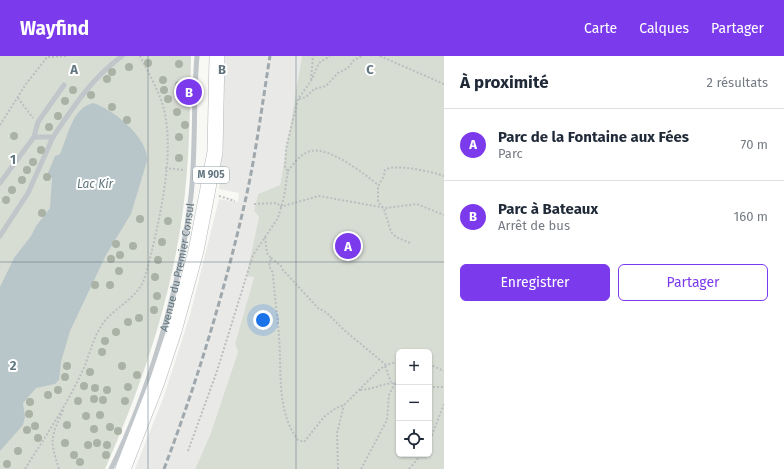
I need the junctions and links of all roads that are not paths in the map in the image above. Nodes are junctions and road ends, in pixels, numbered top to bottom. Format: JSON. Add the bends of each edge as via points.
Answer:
{"nodes":[{"id":1,"x":122,"y":56,"type":"edge"},
{"id":2,"x":197,"y":56,"type":"edge"},
{"id":3,"x":208,"y":56,"type":"edge"},
{"id":4,"x":212,"y":56,"type":"edge"},
{"id":5,"x":217,"y":56,"type":"edge"},
{"id":6,"x":64,"y":85,"type":"dead end"},
{"id":7,"x":216,"y":118,"type":"junction"},
{"id":8,"x":34,"y":137,"type":"junction"},
{"id":9,"x":53,"y":137,"type":"junction"},
{"id":10,"x":0,"y":183,"type":"edge"},
{"id":11,"x":0,"y":236,"type":"edge"},
{"id":12,"x":184,"y":291,"type":"junction"},
{"id":13,"x":112,"y":469,"type":"edge"},
{"id":14,"x":123,"y":469,"type":"edge"}],
"edges":[{"from":1,"to":9,"type":"lane","via":[[84,91]]},
{"from":2,"to":13,"type":"lane","name":"Avenue du Premier Consul","number":"M 905","via":[[191,196],[176,274],[153,363]]},
{"from":3,"to":12,"type":"main road","name":"Avenue du Premier Consul","number":"M 905","via":[[204,171]]},
{"from":4,"to":7,"type":"main road","name":"Avenue du Premier Consul","number":"M 905","via":[[212,104]]},
{"from":5,"to":7,"type":"main road","name":"Avenue du Premier Consul","number":"M 905"},
{"from":6,"to":8,"type":"lane","via":[[38,122]]},
{"from":7,"to":12,"type":"main road","name":"Avenue du Premier Consul","number":"M 905","via":[[212,172],[196,251]]},
{"from":8,"to":9,"type":"lane"},
{"from":8,"to":10,"type":"lane"},
{"from":9,"to":11,"type":"lane","via":[[28,193]]},
{"from":12,"to":14,"type":"main road","name":"Avenue du Premier Consul","number":"M 905","via":[[157,382]]}]}
